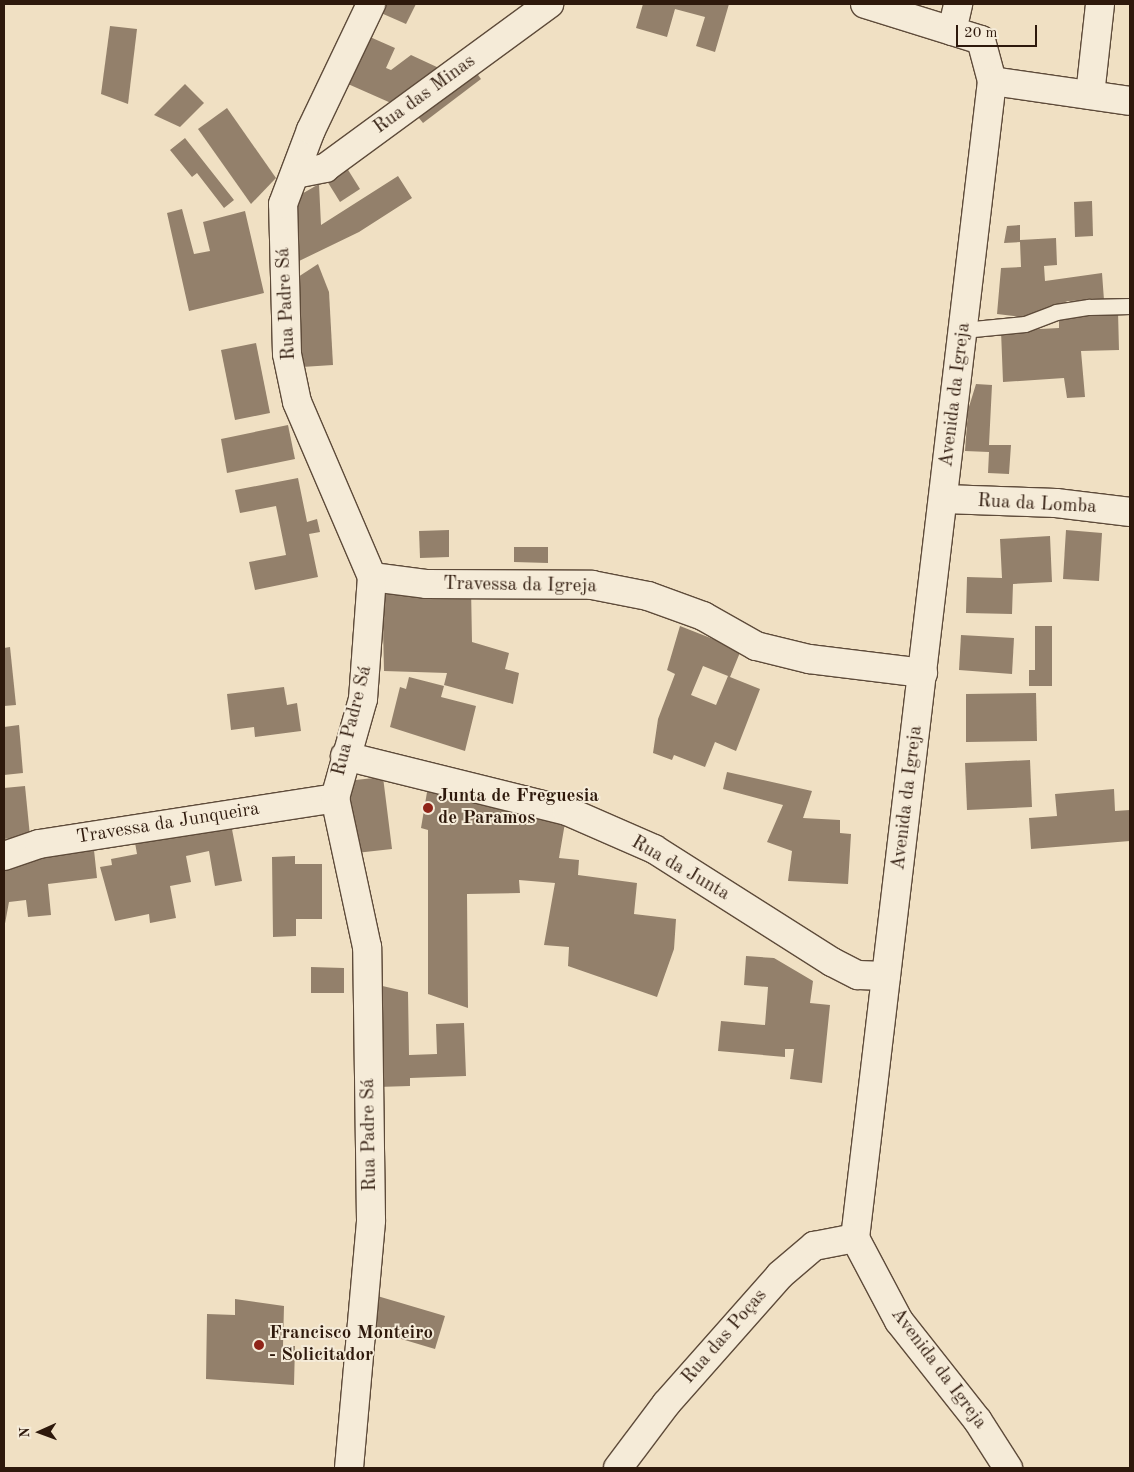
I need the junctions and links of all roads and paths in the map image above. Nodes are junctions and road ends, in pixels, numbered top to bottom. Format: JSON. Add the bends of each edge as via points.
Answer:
{"nodes":[{"id":1,"x":371,"y":4,"type":"edge"},
{"id":2,"x":549,"y":4,"type":"edge"},
{"id":3,"x":865,"y":4,"type":"edge"},
{"id":4,"x":958,"y":4,"type":"edge"},
{"id":5,"x":1100,"y":4,"type":"edge"},
{"id":6,"x":952,"y":31,"type":"junction"},
{"id":7,"x":992,"y":81,"type":"junction"},
{"id":8,"x":1090,"y":96,"type":"junction"},
{"id":9,"x":1130,"y":101,"type":"edge"},
{"id":10,"x":295,"y":174,"type":"junction"},
{"id":11,"x":1130,"y":306,"type":"edge"},
{"id":12,"x":963,"y":330,"type":"junction"},
{"id":13,"x":944,"y":499,"type":"junction"},
{"id":14,"x":1130,"y":512,"type":"edge"},
{"id":15,"x":372,"y":577,"type":"junction"},
{"id":16,"x":923,"y":673,"type":"junction"},
{"id":17,"x":345,"y":756,"type":"junction"},
{"id":18,"x":335,"y":798,"type":"junction"},
{"id":19,"x":4,"y":856,"type":"edge"},
{"id":20,"x":886,"y":976,"type":"junction"},
{"id":21,"x":855,"y":1238,"type":"junction"},
{"id":22,"x":349,"y":1468,"type":"edge"},
{"id":23,"x":618,"y":1468,"type":"edge"},
{"id":24,"x":1008,"y":1468,"type":"edge"}],
"edges":[{"from":1,"to":10,"type":"street","name":"Rua Padre Sá"},
{"from":2,"to":10,"type":"street","name":"Rua das Minas","via":[[325,168]]},
{"from":3,"to":6,"type":"street"},
{"from":4,"to":6,"type":"street"},
{"from":5,"to":8,"type":"street"},
{"from":6,"to":7,"type":"street","via":[[980,40]]},
{"from":7,"to":8,"type":"street"},
{"from":7,"to":12,"type":"street","name":"Avenida da Igreja"},
{"from":8,"to":9,"type":"street"},
{"from":10,"to":15,"type":"street","name":"Rua Padre Sá","via":[[283,204],[287,354],[297,402]]},
{"from":11,"to":12,"type":"lane","via":[[1090,306],[1056,312],[1025,324]]},
{"from":12,"to":13,"type":"street","name":"Avenida da Igreja"},
{"from":13,"to":14,"type":"street","name":"Rua da Lomba","via":[[1056,503]]},
{"from":13,"to":16,"type":"street","name":"Avenida da Igreja"},
{"from":15,"to":16,"type":"street","name":"Travessa da Igreja","via":[[426,584],[592,585],[648,596],[703,616],[756,646],[809,659]]},
{"from":15,"to":17,"type":"street","name":"Rua Padre Sá","via":[[366,680]]},
{"from":16,"to":20,"type":"street","name":"Avenida da Igreja"},
{"from":17,"to":18,"type":"street","name":"Rua Padre Sá"},
{"from":17,"to":20,"type":"street","name":"Rua da Junta","via":[[567,811],[654,849],[832,962],[858,975]]},
{"from":18,"to":19,"type":"street","name":"Travessa da Junqueira","via":[[39,844]]},
{"from":18,"to":22,"type":"street","name":"Rua Padre Sá","via":[[367,957],[371,1220]]},
{"from":20,"to":21,"type":"street","name":"Avenida da Igreja"},
{"from":21,"to":23,"type":"street","name":"Rua das Poças","via":[[814,1246],[780,1275],[666,1404]]},
{"from":21,"to":24,"type":"street","name":"Avenida da Igreja","via":[[898,1321],[978,1421]]}]}
